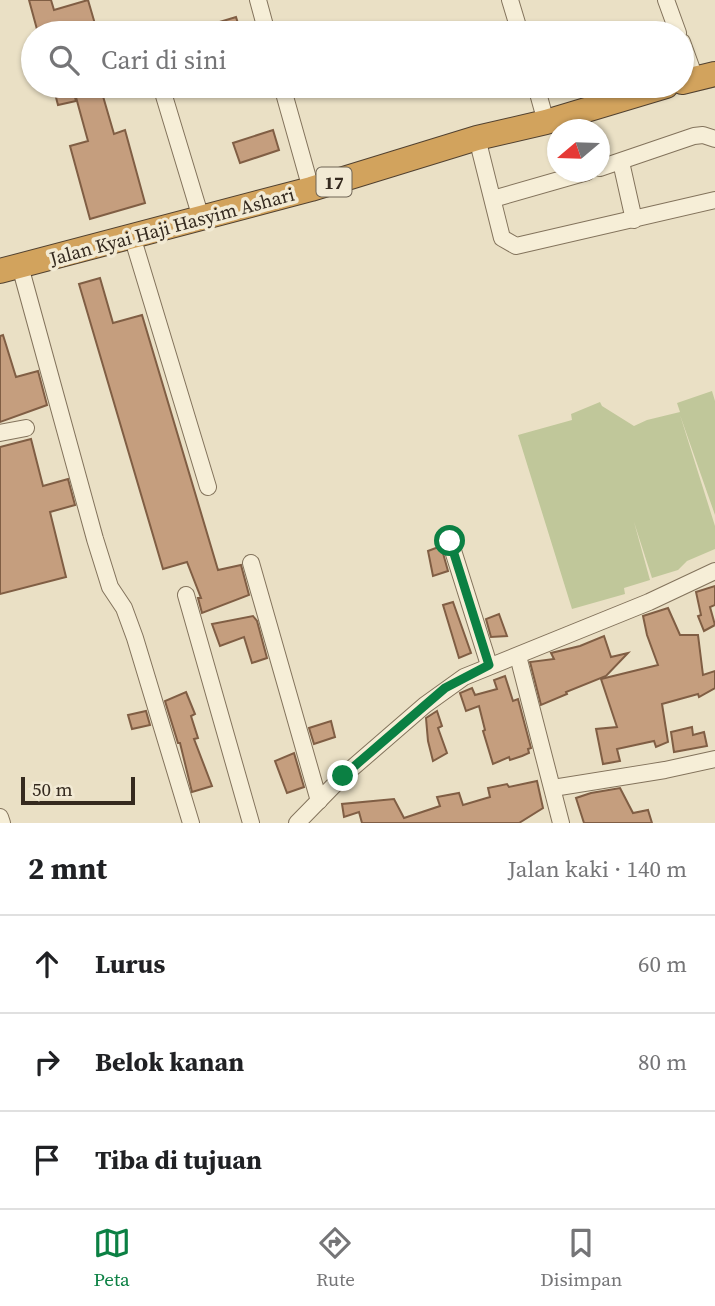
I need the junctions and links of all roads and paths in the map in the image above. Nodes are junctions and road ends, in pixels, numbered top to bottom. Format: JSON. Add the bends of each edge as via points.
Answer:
{"nodes":[{"id":1,"x":258,"y":0,"type":"edge"},
{"id":2,"x":510,"y":0,"type":"edge"},
{"id":3,"x":666,"y":0,"type":"edge"},
{"id":4,"x":264,"y":21,"type":"edge"},
{"id":5,"x":516,"y":21,"type":"edge"},
{"id":6,"x":674,"y":21,"type":"edge"},
{"id":7,"x":165,"y":98,"type":"edge"},
{"id":8,"x":285,"y":98,"type":"edge"},
{"id":9,"x":539,"y":98,"type":"edge"},
{"id":10,"x":626,"y":98,"type":"edge"},
{"id":11,"x":546,"y":122,"type":"junction"},
{"id":12,"x":477,"y":138,"type":"junction"},
{"id":13,"x":715,"y":139,"type":"edge"},
{"id":14,"x":621,"y":162,"type":"junction"},
{"id":15,"x":610,"y":165,"type":"edge"},
{"id":16,"x":552,"y":182,"type":"edge"},
{"id":17,"x":311,"y":189,"type":"junction"},
{"id":18,"x":493,"y":199,"type":"junction"},
{"id":19,"x":715,"y":200,"type":"edge"},
{"id":20,"x":201,"y":218,"type":"junction"},
{"id":21,"x":634,"y":220,"type":"junction"},
{"id":22,"x":132,"y":236,"type":"junction"},
{"id":23,"x":10,"y":268,"type":"edge"},
{"id":24,"x":26,"y":428,"type":"dead end"},
{"id":25,"x":0,"y":433,"type":"edge"},
{"id":26,"x":208,"y":487,"type":"dead end"},
{"id":27,"x":450,"y":541,"type":"dead end"},
{"id":28,"x":251,"y":563,"type":"dead end"},
{"id":29,"x":715,"y":571,"type":"edge"},
{"id":30,"x":186,"y":595,"type":"dead end"},
{"id":31,"x":518,"y":656,"type":"junction"},
{"id":32,"x":489,"y":665,"type":"junction"},
{"id":33,"x":715,"y":759,"type":"edge"},
{"id":34,"x":553,"y":788,"type":"junction"},
{"id":35,"x":319,"y":801,"type":"junction"},
{"id":36,"x":0,"y":817,"type":"edge"},
{"id":37,"x":2,"y":823,"type":"edge"},
{"id":38,"x":191,"y":823,"type":"edge"},
{"id":39,"x":251,"y":823,"type":"edge"},
{"id":40,"x":297,"y":823,"type":"edge"},
{"id":41,"x":560,"y":823,"type":"edge"}],
"edges":[{"from":1,"to":4,"type":"street"},
{"from":2,"to":5,"type":"street"},
{"from":3,"to":6,"type":"street"},
{"from":7,"to":20,"type":"street"},
{"from":8,"to":17,"type":"street"},
{"from":9,"to":11,"type":"street"},
{"from":10,"to":11,"type":"highway","name":"Jalan Kyai Haji Hasyim Ashari","number":"17"},
{"from":11,"to":12,"type":"highway","name":"Jalan Kyai Haji Hasyim Ashari","number":"17"},
{"from":12,"to":17,"type":"highway","name":"Jalan Kyai Haji Hasyim Ashari","number":"17"},
{"from":12,"to":18,"type":"street"},
{"from":13,"to":14,"type":"street","via":[[694,136]]},
{"from":14,"to":15,"type":"street"},
{"from":14,"to":21,"type":"street"},
{"from":16,"to":18,"type":"street"},
{"from":17,"to":20,"type":"highway","name":"Jalan Kyai Haji Hasyim Ashari","number":"17"},
{"from":18,"to":21,"type":"street","via":[[502,238],[516,246]]},
{"from":19,"to":21,"type":"street"},
{"from":20,"to":22,"type":"highway","name":"Jalan Kyai Haji Hasyim Ashari","number":"17"},
{"from":22,"to":23,"type":"highway","name":"Jalan Kyai Haji Hasyim Ashari","number":"17"},
{"from":22,"to":26,"type":"street"},
{"from":23,"to":38,"type":"street","via":[[110,586],[135,638]]},
{"from":24,"to":25,"type":"street"},
{"from":27,"to":32,"type":"street"},
{"from":28,"to":35,"type":"street"},
{"from":29,"to":31,"type":"street"},
{"from":30,"to":39,"type":"street"},
{"from":31,"to":32,"type":"street"},
{"from":31,"to":34,"type":"street"},
{"from":32,"to":35,"type":"street","via":[[445,688]]},
{"from":33,"to":34,"type":"street"},
{"from":34,"to":41,"type":"street"},
{"from":35,"to":40,"type":"street"},
{"from":36,"to":37,"type":"street"}]}
